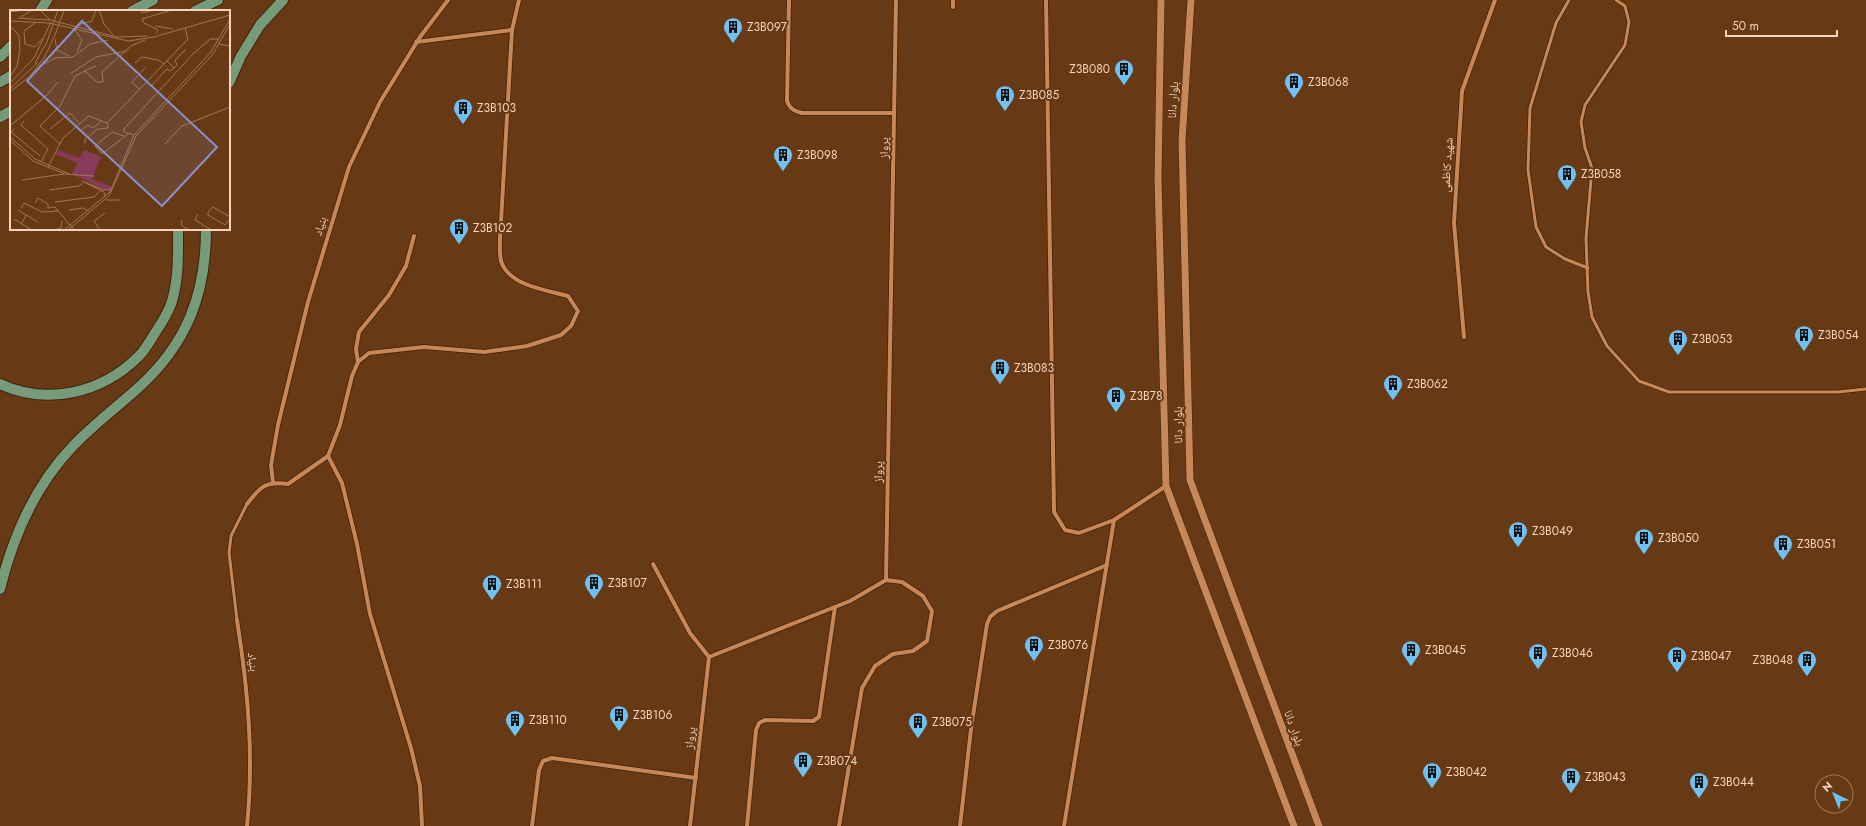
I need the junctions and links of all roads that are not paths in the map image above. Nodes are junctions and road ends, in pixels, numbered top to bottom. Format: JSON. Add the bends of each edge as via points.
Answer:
{"nodes":[{"id":1,"x":47,"y":0,"type":"edge"},
{"id":2,"x":153,"y":0,"type":"edge"},
{"id":3,"x":218,"y":0,"type":"edge"},
{"id":4,"x":283,"y":0,"type":"edge"},
{"id":5,"x":448,"y":0,"type":"edge"},
{"id":6,"x":519,"y":0,"type":"edge"},
{"id":7,"x":789,"y":0,"type":"edge"},
{"id":8,"x":896,"y":0,"type":"edge"},
{"id":9,"x":953,"y":0,"type":"edge"},
{"id":10,"x":1046,"y":0,"type":"edge"},
{"id":11,"x":1161,"y":0,"type":"edge"},
{"id":12,"x":1191,"y":0,"type":"edge"},
{"id":13,"x":1494,"y":0,"type":"edge"},
{"id":14,"x":1569,"y":0,"type":"edge"},
{"id":15,"x":1616,"y":0,"type":"edge"},
{"id":16,"x":953,"y":7,"type":"dead end"},
{"id":17,"x":41,"y":10,"type":"edge"},
{"id":18,"x":134,"y":10,"type":"edge"},
{"id":19,"x":197,"y":10,"type":"edge"},
{"id":20,"x":512,"y":30,"type":"junction"},
{"id":21,"x":416,"y":42,"type":"junction"},
{"id":22,"x":10,"y":47,"type":"edge"},
{"id":23,"x":0,"y":57,"type":"edge"},
{"id":24,"x":10,"y":77,"type":"edge"},
{"id":25,"x":230,"y":81,"type":"edge"},
{"id":26,"x":0,"y":82,"type":"edge"},
{"id":27,"x":894,"y":113,"type":"junction"},
{"id":28,"x":178,"y":230,"type":"edge"},
{"id":29,"x":206,"y":230,"type":"edge"},
{"id":30,"x":414,"y":236,"type":"dead end"},
{"id":31,"x":1588,"y":268,"type":"junction"},
{"id":32,"x":1464,"y":337,"type":"dead end"},
{"id":33,"x":358,"y":362,"type":"junction"},
{"id":34,"x":0,"y":384,"type":"edge"},
{"id":35,"x":1866,"y":389,"type":"edge"},
{"id":36,"x":328,"y":456,"type":"junction"},
{"id":37,"x":273,"y":482,"type":"junction"},
{"id":38,"x":1166,"y":486,"type":"junction"},
{"id":39,"x":248,"y":504,"type":"joint"},
{"id":40,"x":1114,"y":520,"type":"junction"},
{"id":41,"x":653,"y":564,"type":"dead end"},
{"id":42,"x":1106,"y":565,"type":"junction"},
{"id":43,"x":886,"y":580,"type":"junction"},
{"id":44,"x":0,"y":589,"type":"edge"},
{"id":45,"x":835,"y":607,"type":"junction"},
{"id":46,"x":237,"y":620,"type":"joint"},
{"id":47,"x":709,"y":657,"type":"junction"},
{"id":48,"x":696,"y":778,"type":"junction"},
{"id":49,"x":247,"y":826,"type":"edge"},
{"id":50,"x":422,"y":826,"type":"edge"},
{"id":51,"x":532,"y":826,"type":"edge"},
{"id":52,"x":690,"y":826,"type":"edge"},
{"id":53,"x":747,"y":826,"type":"edge"},
{"id":54,"x":839,"y":826,"type":"edge"},
{"id":55,"x":960,"y":826,"type":"edge"},
{"id":56,"x":1064,"y":826,"type":"edge"},
{"id":57,"x":1294,"y":826,"type":"edge"},
{"id":58,"x":1319,"y":826,"type":"edge"}],
"edges":[{"from":1,"to":17,"type":"main road"},
{"from":2,"to":18,"type":"main road"},
{"from":3,"to":19,"type":"main road"},
{"from":4,"to":25,"type":"main road","via":[[260,25],[241,56]]},
{"from":5,"to":21,"type":"street","name":"بنیاد"},
{"from":6,"to":20,"type":"street"},
{"from":7,"to":27,"type":"street","via":[[789,107],[802,113]]},
{"from":8,"to":27,"type":"street","name":"پرواز"},
{"from":9,"to":16,"type":"street"},
{"from":10,"to":40,"type":"street","via":[[1054,512],[1065,530],[1079,533]]},
{"from":11,"to":38,"type":"street","name":"بلوار دانا","via":[[1158,178]]},
{"from":12,"to":58,"type":"street","name":"بلوار دانا","via":[[1182,141],[1190,480]]},
{"from":13,"to":32,"type":"street","name":"شهید کاظمی","via":[[1462,91],[1454,223]]},
{"from":14,"to":31,"type":"lane","via":[[1556,23],[1530,108],[1528,170],[1536,228],[1546,247],[1565,259]]},
{"from":15,"to":31,"type":"lane","via":[[1625,6],[1629,22],[1625,44],[1585,105],[1581,122],[1585,148],[1592,168],[1586,238]]},
{"from":20,"to":21,"type":"street"},
{"from":20,"to":33,"type":"street","via":[[500,238],[502,263],[513,278],[534,287],[568,296],[578,311],[571,326],[561,335],[527,346],[484,352],[424,347],[369,353]]},
{"from":21,"to":37,"type":"street","name":"بنیاد","via":[[380,102],[349,167],[306,310],[278,425],[271,465]]},
{"from":22,"to":23,"type":"main road"},
{"from":24,"to":26,"type":"main road"},
{"from":27,"to":43,"type":"street","name":"پرواز"},
{"from":28,"to":34,"type":"main road","via":[[177,273],[172,302],[140,355],[115,375],[92,388],[55,396],[17,392]]},
{"from":29,"to":44,"type":"main road","via":[[202,281],[196,304],[182,335],[166,359],[80,440],[54,469],[30,507],[7,559]]},
{"from":30,"to":33,"type":"street","via":[[406,266],[389,295],[359,332],[356,349]]},
{"from":31,"to":35,"type":"lane","via":[[1592,317],[1607,346],[1640,381],[1669,392],[1838,392]]},
{"from":33,"to":36,"type":"street","via":[[340,426]]},
{"from":36,"to":37,"type":"street","via":[[288,484]]},
{"from":36,"to":50,"type":"street","via":[[342,483],[358,544],[370,614],[411,748],[420,786]]},
{"from":37,"to":39,"type":"street","via":[[259,489]]},
{"from":38,"to":40,"type":"street"},
{"from":38,"to":57,"type":"street","name":"بلوار دانا"},
{"from":39,"to":46,"type":"lane","name":"بنیاد","via":[[231,536],[229,553]]},
{"from":40,"to":42,"type":"street"},
{"from":41,"to":47,"type":"street","via":[[690,634]]},
{"from":42,"to":55,"type":"street","via":[[997,611],[990,617],[971,729]]},
{"from":42,"to":56,"type":"street"},
{"from":43,"to":45,"type":"street"},
{"from":43,"to":54,"type":"street","via":[[902,582],[923,596],[932,611],[931,626],[927,641],[913,651],[893,654],[875,666],[862,688]]},
{"from":45,"to":47,"type":"street"},
{"from":45,"to":53,"type":"street","via":[[819,717],[813,721],[765,720],[759,723],[756,730]]},
{"from":46,"to":49,"type":"street","name":"بنیاد","via":[[247,686],[251,749]]},
{"from":47,"to":48,"type":"street","name":"پرواز"},
{"from":48,"to":51,"type":"street","via":[[552,758],[543,761],[539,770]]},
{"from":48,"to":52,"type":"street","name":"پرواز"}]}
